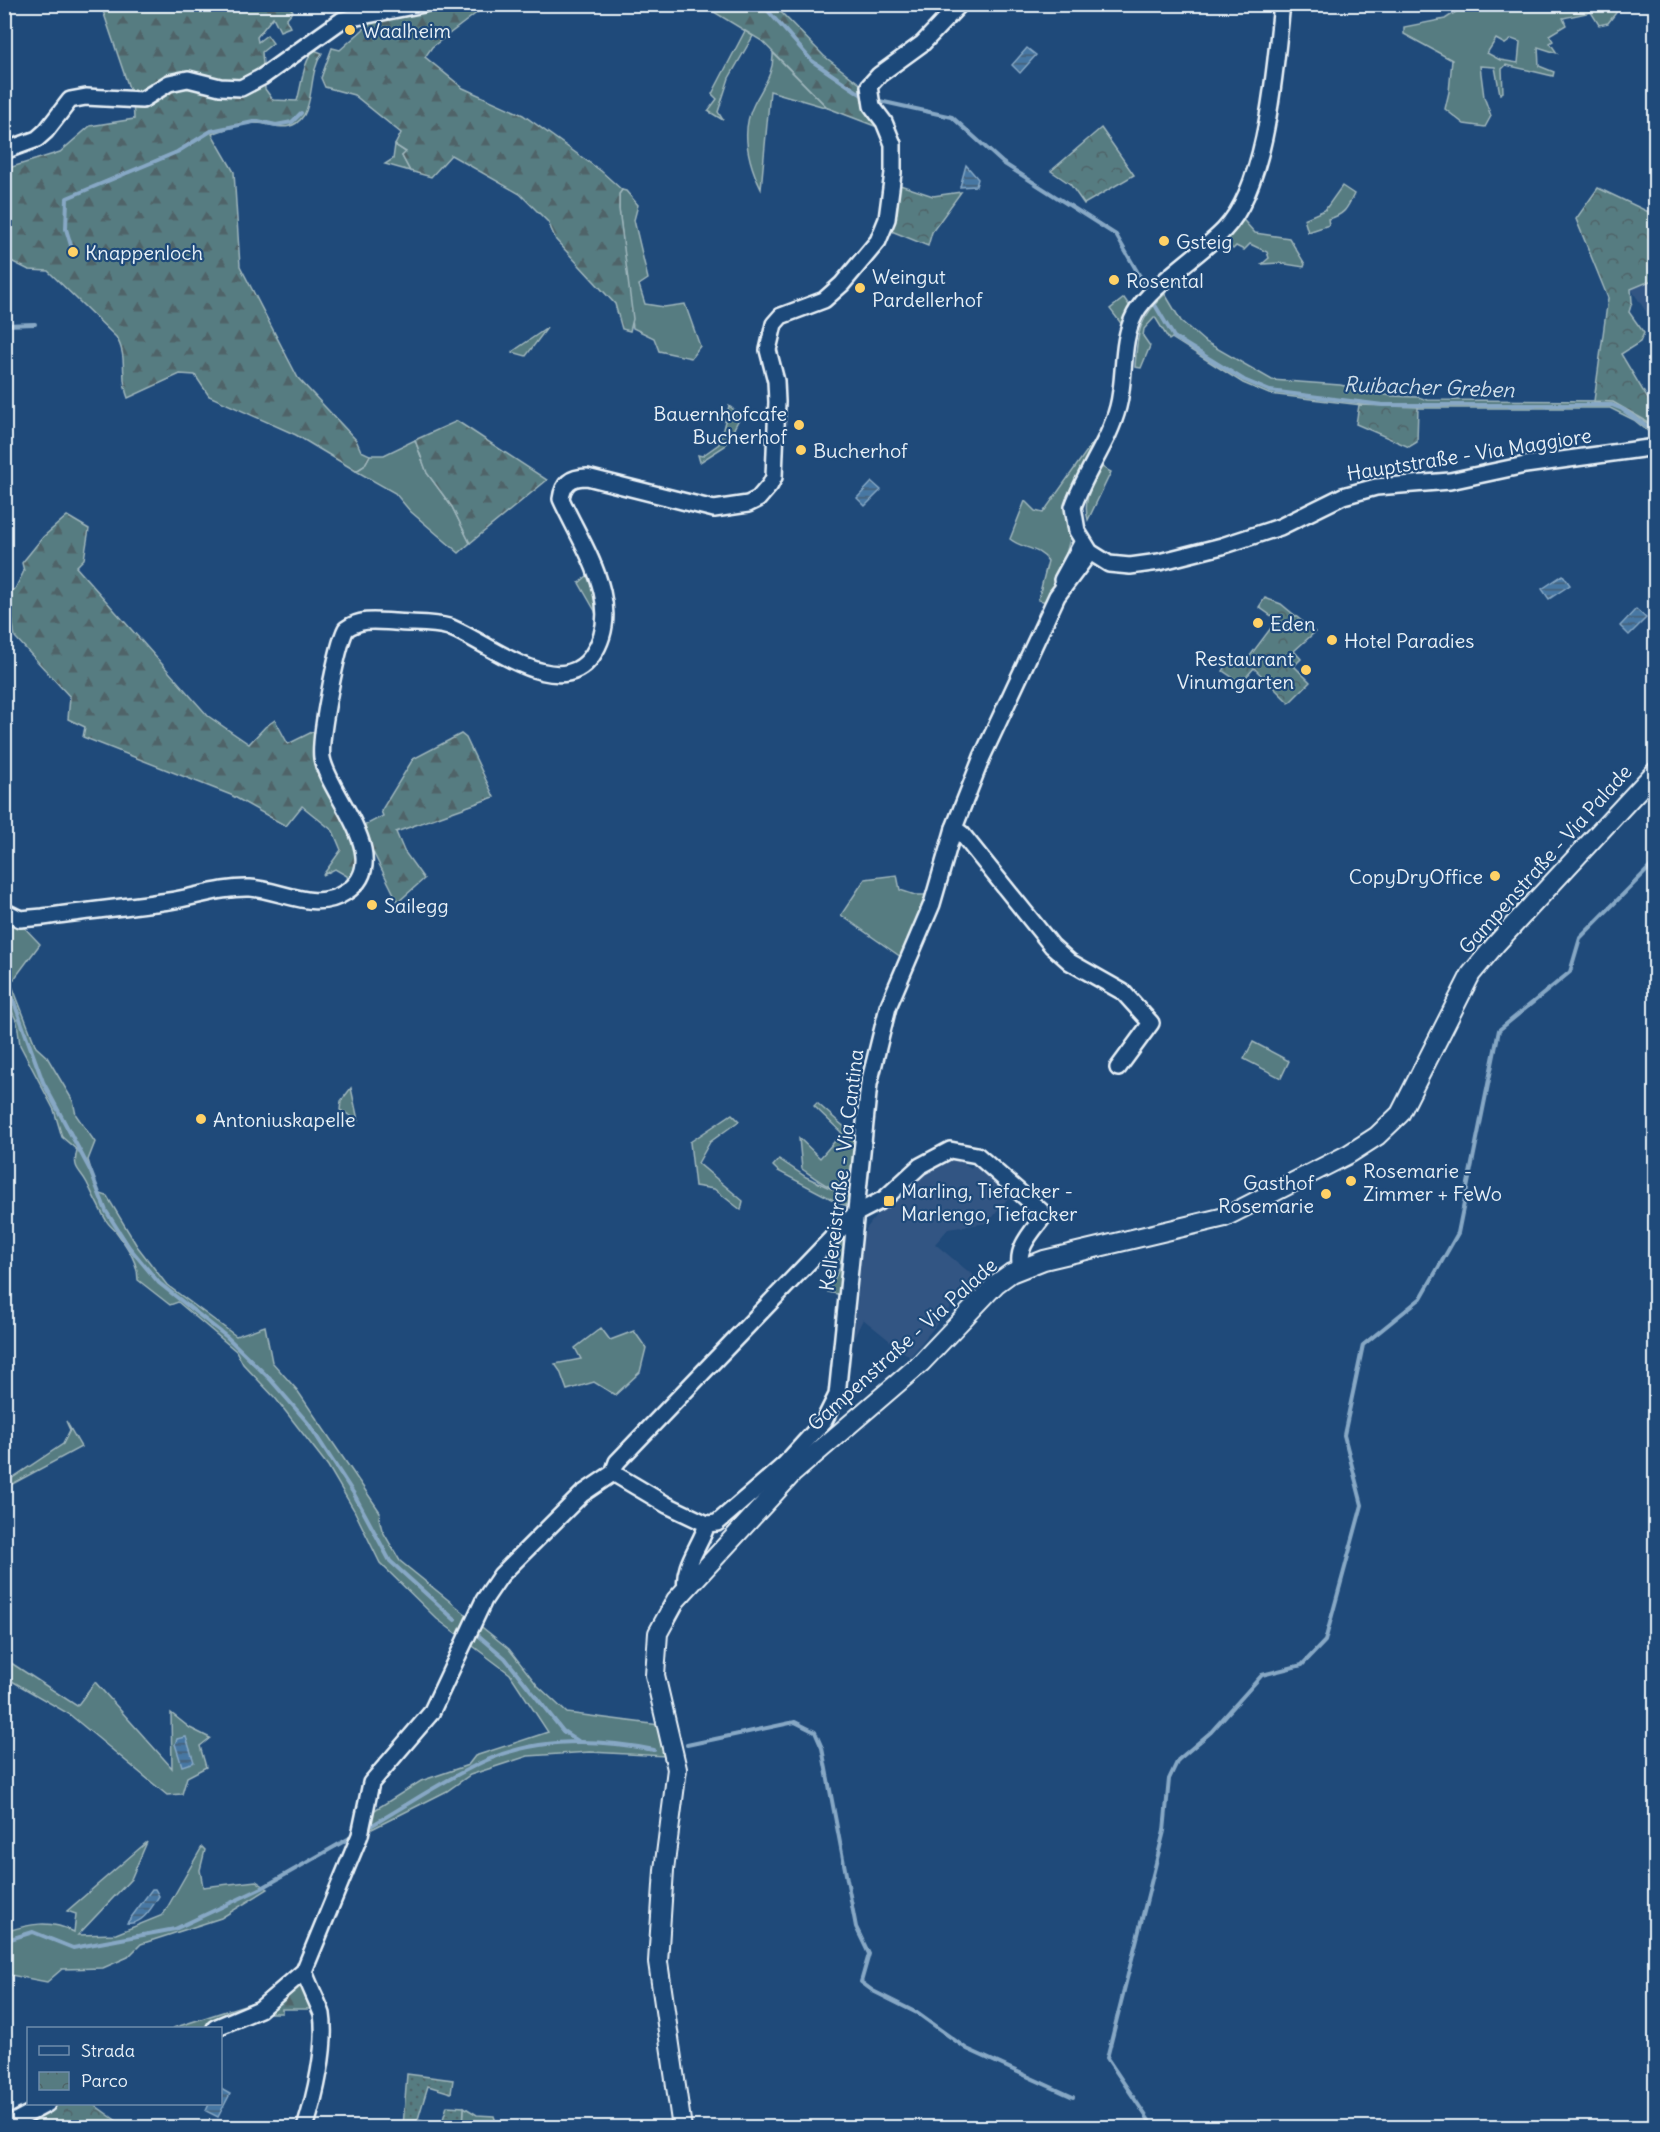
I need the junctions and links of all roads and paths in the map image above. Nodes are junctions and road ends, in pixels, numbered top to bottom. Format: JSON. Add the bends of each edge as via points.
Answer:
{"nodes":[{"id":1,"x":424,"y":4,"type":"edge"},
{"id":2,"x":960,"y":4,"type":"edge"},
{"id":3,"x":1282,"y":4,"type":"edge"},
{"id":4,"x":4,"y":151,"type":"edge"},
{"id":5,"x":1656,"y":447,"type":"edge"},
{"id":6,"x":1086,"y":547,"type":"junction"},
{"id":7,"x":1656,"y":771,"type":"edge"},
{"id":8,"x":954,"y":828,"type":"junction"},
{"id":9,"x":4,"y":911,"type":"edge"},
{"id":10,"x":1118,"y":1068,"type":"dead end"},
{"id":11,"x":855,"y":1214,"type":"junction"},
{"id":12,"x":1021,"y":1268,"type":"junction"},
{"id":13,"x":788,"y":1469,"type":"junction"},
{"id":14,"x":613,"y":1473,"type":"junction"},
{"id":15,"x":707,"y":1524,"type":"junction"},
{"id":16,"x":686,"y":1588,"type":"junction"},
{"id":17,"x":303,"y":1971,"type":"junction"},
{"id":18,"x":217,"y":2027,"type":"edge"},
{"id":19,"x":44,"y":2105,"type":"edge"},
{"id":20,"x":4,"y":2127,"type":"edge"},
{"id":21,"x":305,"y":2127,"type":"edge"},
{"id":22,"x":682,"y":2127,"type":"edge"}],
"edges":[{"from":1,"to":4,"type":"street","via":[[342,20],[262,77],[241,87],[220,87],[188,79],[170,83],[142,100],[70,100],[37,139]]},
{"from":2,"to":9,"type":"street","via":[[912,52],[871,82],[871,100],[893,144],[887,219],[878,241],[837,288],[824,300],[781,316],[774,324],[768,350],[776,381],[774,477],[758,499],[729,508],[714,508],[587,477],[567,482],[561,499],[595,568],[606,622],[595,651],[582,668],[573,672],[553,674],[533,669],[440,625],[361,621],[346,629],[335,668],[322,749],[325,767],[353,821],[362,849],[362,870],[350,890],[319,902],[250,888],[43,917],[20,919]]},
{"from":3,"to":6,"type":"street","via":[[1267,128],[1240,208],[1226,229],[1146,298],[1128,332],[1118,407],[1073,507],[1074,521]]},
{"from":5,"to":6,"type":"street","name":"Hauptstraße - Via Maggiore","via":[[1525,465],[1450,481],[1376,486],[1343,496],[1270,531],[1160,562],[1109,564]]},
{"from":6,"to":8,"type":"street","name":"Kellereistraße - Via Cantina","via":[[1057,596],[982,757]]},
{"from":7,"to":12,"type":"main road","name":"Gampenstraße - Via Palade","via":[[1471,974],[1405,1106],[1377,1136],[1225,1217]]},
{"from":8,"to":10,"type":"street","via":[[1052,946],[1070,962],[1123,992],[1151,1023]]},
{"from":8,"to":11,"type":"street","name":"Kellereistraße - Via Cantina","via":[[932,904],[888,1006],[874,1054]]},
{"from":11,"to":12,"type":"street","via":[[884,1199],[936,1156],[963,1150],[987,1163],[1041,1211],[1042,1217],[1018,1259]]},
{"from":11,"to":13,"type":"street","name":"Kellereistraße - Via Cantina","via":[[837,1395],[824,1421]]},
{"from":11,"to":14,"type":"street","via":[[618,1462]]},
{"from":12,"to":13,"type":"main road","name":"Gampenstraße - Via Palade","via":[[996,1284],[921,1363]]},
{"from":13,"to":15,"type":"street","name":"Kellereistraße - Via Cantina","via":[[717,1523]]},
{"from":13,"to":16,"type":"main road","name":"Gampenstraße - Via Palade"},
{"from":14,"to":15,"type":"street"},
{"from":14,"to":17,"type":"street","via":[[582,1494],[519,1554],[484,1600],[430,1713],[371,1783],[360,1835]]},
{"from":15,"to":16,"type":"street","via":[[684,1578]]},
{"from":16,"to":22,"type":"main road","name":"Gampenstraße - Via Palade","via":[[665,1617],[655,1652],[655,1675],[677,1769],[658,1944],[659,1980]]},
{"from":17,"to":18,"type":"street","via":[[260,2009]]},
{"from":17,"to":21,"type":"street","via":[[322,2012],[320,2063]]},
{"from":19,"to":20,"type":"street"}]}
